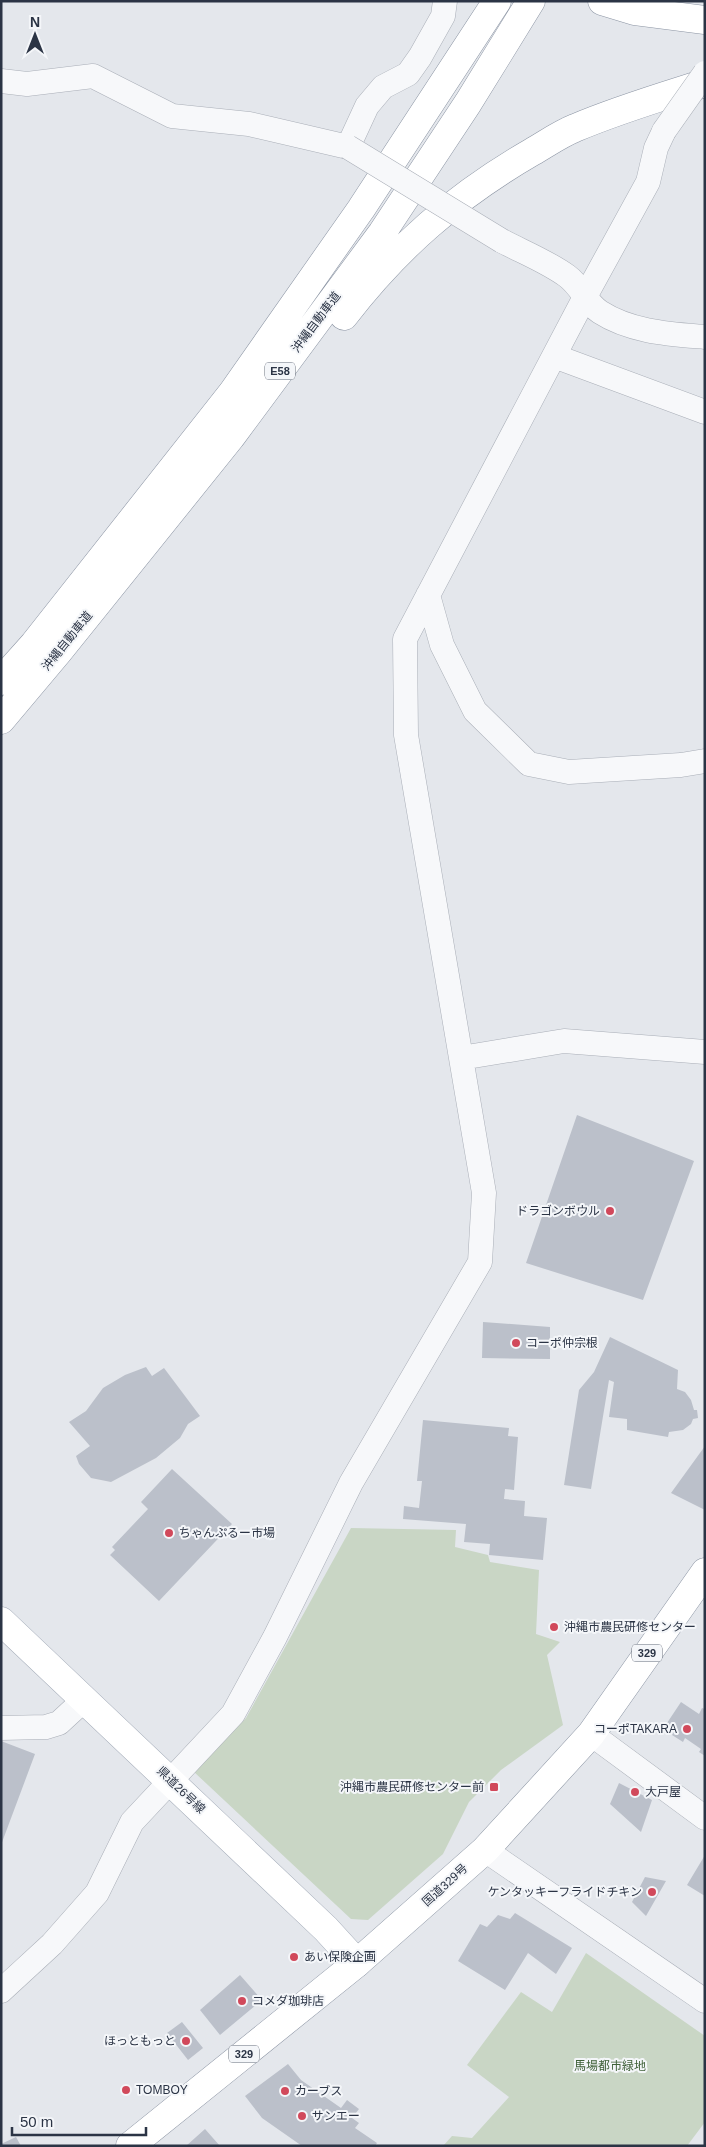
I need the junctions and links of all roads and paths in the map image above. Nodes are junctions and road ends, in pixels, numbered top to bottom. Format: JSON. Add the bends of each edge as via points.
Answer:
{"nodes":[{"id":1,"x":445,"y":1,"type":"edge"},
{"id":2,"x":479,"y":1,"type":"edge"},
{"id":3,"x":497,"y":1,"type":"edge"},
{"id":4,"x":531,"y":1,"type":"edge"},
{"id":5,"x":602,"y":1,"type":"edge"},
{"id":6,"x":685,"y":1,"type":"edge"},
{"id":7,"x":705,"y":2,"type":"edge"},
{"id":8,"x":705,"y":20,"type":"edge"},
{"id":9,"x":705,"y":73,"type":"edge"},
{"id":10,"x":1,"y":81,"type":"edge"},
{"id":11,"x":705,"y":83,"type":"edge"},
{"id":12,"x":439,"y":92,"type":"junction"},
{"id":13,"x":348,"y":147,"type":"junction"},
{"id":14,"x":586,"y":295,"type":"junction"},
{"id":15,"x":705,"y":337,"type":"edge"},
{"id":16,"x":554,"y":356,"type":"junction"},
{"id":17,"x":705,"y":412,"type":"edge"},
{"id":18,"x":231,"y":437,"type":"junction"},
{"id":19,"x":428,"y":595,"type":"junction"},
{"id":20,"x":1,"y":681,"type":"edge"},
{"id":21,"x":1,"y":720,"type":"edge"},
{"id":22,"x":705,"y":761,"type":"edge"},
{"id":23,"x":705,"y":1052,"type":"edge"},
{"id":24,"x":461,"y":1058,"type":"junction"},
{"id":25,"x":705,"y":1572,"type":"edge"},
{"id":26,"x":1,"y":1621,"type":"edge"},
{"id":27,"x":85,"y":1699,"type":"junction"},
{"id":28,"x":1,"y":1728,"type":"edge"},
{"id":29,"x":591,"y":1734,"type":"junction"},
{"id":30,"x":170,"y":1780,"type":"junction"},
{"id":31,"x":702,"y":1811,"type":"edge"},
{"id":32,"x":485,"y":1850,"type":"junction"},
{"id":33,"x":357,"y":1963,"type":"junction"},
{"id":34,"x":1,"y":1991,"type":"edge"},
{"id":35,"x":705,"y":2001,"type":"edge"},
{"id":36,"x":130,"y":2146,"type":"edge"}],
"edges":[{"from":1,"to":13,"type":"street","via":[[442,16],[420,57],[408,74],[383,87],[367,106]]},
{"from":2,"to":12,"type":"main road"},
{"from":3,"to":12,"type":"main road","name":"沖縄自動車道","number":"E58"},
{"from":4,"to":18,"type":"main road","name":"沖縄自動車道","number":"E58","via":[[382,233]]},
{"from":5,"to":8,"type":"main road","via":[[634,11]]},
{"from":6,"to":7,"type":"main road"},
{"from":9,"to":14,"type":"street","bridge":true,"via":[[664,131],[656,148],[648,182]]},
{"from":10,"to":13,"type":"street","via":[[27,84],[93,76],[172,116],[249,124]]},
{"from":11,"to":18,"type":"main road","via":[[573,129],[476,186],[398,252],[367,286],[273,407]]},
{"from":12,"to":20,"type":"main road","name":"沖縄自動車道","number":"E58","via":[[232,393],[34,644]]},
{"from":13,"to":14,"type":"street","bridge":true,"via":[[568,276]]},
{"from":14,"to":15,"type":"street","via":[[591,306],[630,327]]},
{"from":14,"to":16,"type":"street"},
{"from":16,"to":17,"type":"street"},
{"from":16,"to":19,"type":"street"},
{"from":18,"to":21,"type":"main road","name":"沖縄自動車道","number":"E58"},
{"from":19,"to":22,"type":"street","via":[[442,645],[475,711],[529,764],[569,772]]},
{"from":19,"to":24,"type":"street","via":[[405,639],[406,735]]},
{"from":23,"to":24,"type":"street","via":[[564,1041]]},
{"from":24,"to":30,"type":"street","via":[[484,1193],[480,1262],[351,1483],[233,1714]]},
{"from":25,"to":29,"type":"main road","name":"国道329号","number":"329"},
{"from":26,"to":27,"type":"main road","name":"県道26号線"},
{"from":27,"to":28,"type":"street","via":[[59,1723],[46,1727]]},
{"from":27,"to":30,"type":"main road","name":"県道26号線"},
{"from":29,"to":31,"type":"street"},
{"from":29,"to":32,"type":"main road","name":"国道329号","number":"329"},
{"from":30,"to":33,"type":"main road","name":"県道26号線","via":[[326,1929]]},
{"from":30,"to":34,"type":"street","via":[[132,1822],[97,1893],[52,1944]]},
{"from":32,"to":33,"type":"main road","name":"国道329号","number":"329"},
{"from":32,"to":35,"type":"street"},
{"from":33,"to":36,"type":"main road","name":"国道329号","number":"329"}]}
